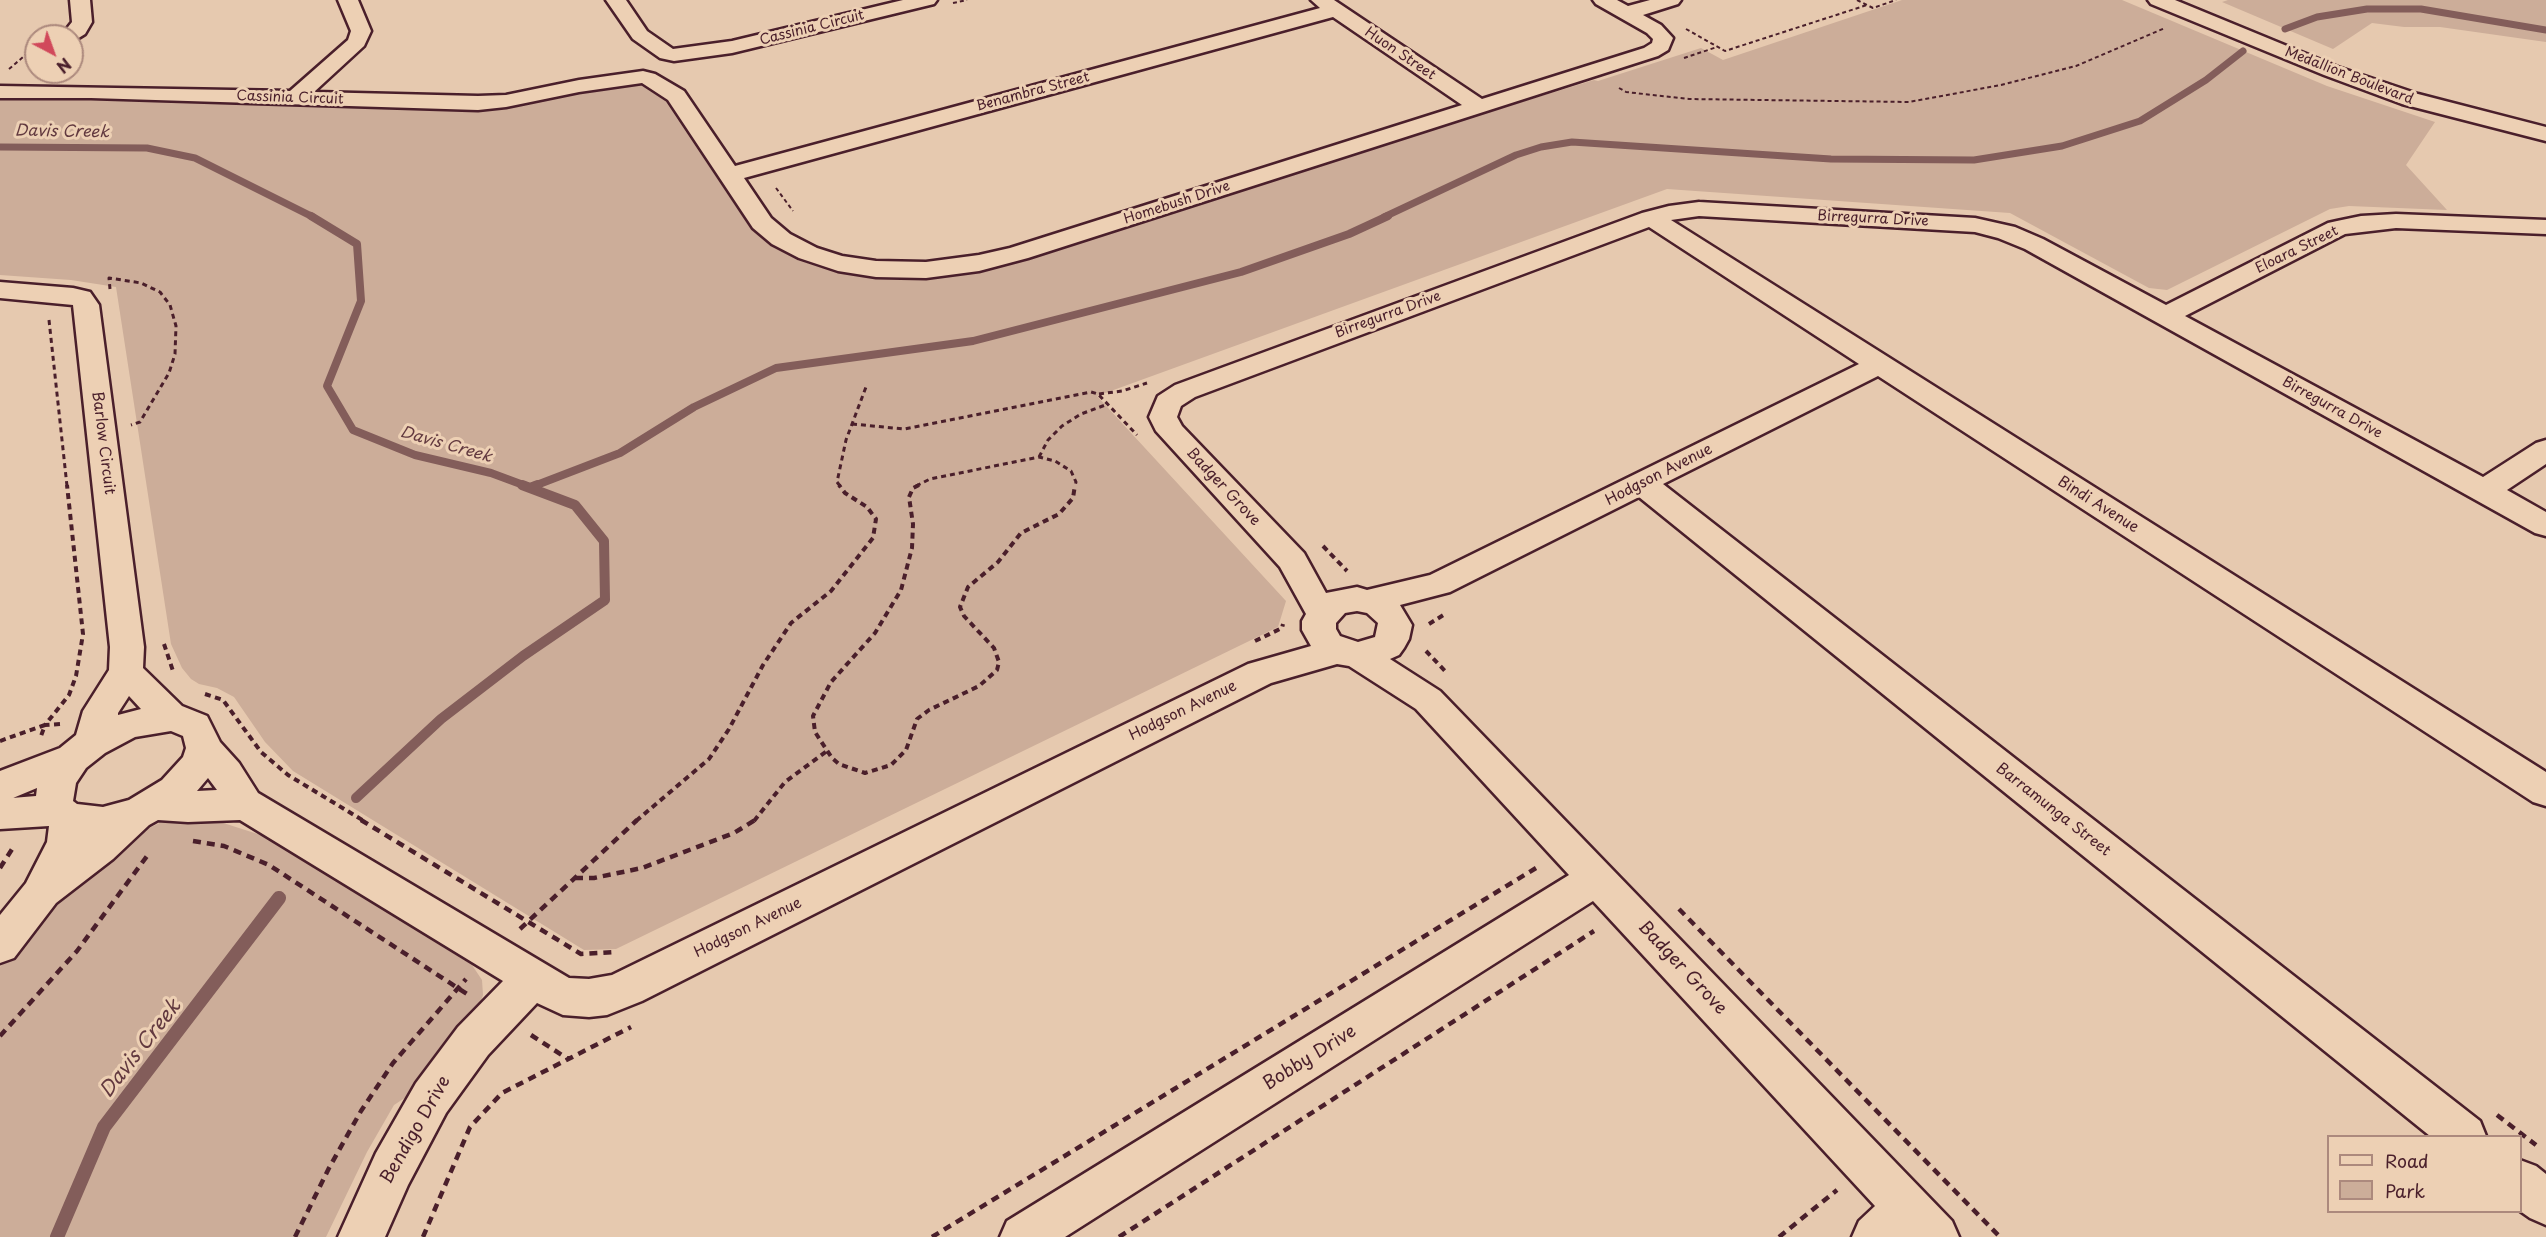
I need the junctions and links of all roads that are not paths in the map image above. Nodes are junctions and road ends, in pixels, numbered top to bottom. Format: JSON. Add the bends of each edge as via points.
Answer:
{"nodes":[{"id":1,"x":80,"y":0,"type":"edge"},
{"id":2,"x":348,"y":0,"type":"edge"},
{"id":3,"x":616,"y":0,"type":"edge"},
{"id":4,"x":927,"y":0,"type":"edge"},
{"id":5,"x":1603,"y":0,"type":"edge"},
{"id":6,"x":1671,"y":0,"type":"edge"},
{"id":7,"x":2174,"y":4,"type":"edge"},
{"id":8,"x":1329,"y":5,"type":"edge"},
{"id":9,"x":1627,"y":13,"type":"junction"},
{"id":10,"x":81,"y":24,"type":"edge"},
{"id":11,"x":640,"y":34,"type":"junction"},
{"id":12,"x":676,"y":61,"type":"junction"},
{"id":13,"x":18,"y":70,"type":"road end"},
{"id":14,"x":641,"y":70,"type":"junction"},
{"id":15,"x":2,"y":92,"type":"edge"},
{"id":16,"x":676,"y":96,"type":"junction"},
{"id":17,"x":294,"y":99,"type":"junction"},
{"id":18,"x":1480,"y":107,"type":"junction"},
{"id":19,"x":2546,"y":134,"type":"edge"},
{"id":20,"x":730,"y":176,"type":"junction"},
{"id":21,"x":1651,"y":218,"type":"junction"},
{"id":22,"x":2546,"y":226,"type":"edge"},
{"id":23,"x":0,"y":290,"type":"edge"},
{"id":24,"x":2165,"y":316,"type":"junction"},
{"id":25,"x":1878,"y":365,"type":"junction"},
{"id":26,"x":1164,"y":409,"type":"joint"},
{"id":27,"x":2546,"y":450,"type":"edge"},
{"id":28,"x":1643,"y":484,"type":"junction"},
{"id":29,"x":2484,"y":491,"type":"junction"},
{"id":30,"x":2546,"y":525,"type":"edge"},
{"id":31,"x":1293,"y":561,"type":"junction"},
{"id":32,"x":1352,"y":594,"type":"junction"},
{"id":33,"x":1445,"y":597,"type":"junction"},
{"id":34,"x":1321,"y":617,"type":"junction"},
{"id":35,"x":1393,"y":632,"type":"junction"},
{"id":36,"x":1348,"y":653,"type":"junction"},
{"id":37,"x":1255,"y":658,"type":"junction"},
{"id":38,"x":1439,"y":688,"type":"junction"},
{"id":39,"x":149,"y":695,"type":"junction"},
{"id":40,"x":88,"y":737,"type":"junction"},
{"id":41,"x":204,"y":748,"type":"junction"},
{"id":42,"x":0,"y":787,"type":"edge"},
{"id":43,"x":2546,"y":791,"type":"edge"},
{"id":44,"x":245,"y":804,"type":"junction"},
{"id":45,"x":149,"y":821,"type":"junction"},
{"id":46,"x":64,"y":824,"type":"junction"},
{"id":47,"x":7,"y":836,"type":"edge"},
{"id":48,"x":1581,"y":888,"type":"junction"},
{"id":49,"x":39,"y":895,"type":"junction"},
{"id":50,"x":0,"y":945,"type":"edge"},
{"id":51,"x":533,"y":979,"type":"junction"},
{"id":52,"x":2461,"y":1135,"type":"edge"},
{"id":53,"x":2522,"y":1184,"type":"edge"},
{"id":54,"x":2546,"y":1202,"type":"edge"},
{"id":55,"x":1899,"y":1230,"type":"edge"},
{"id":56,"x":361,"y":1237,"type":"edge"},
{"id":57,"x":1023,"y":1237,"type":"edge"}],
"edges":[{"from":1,"to":10,"type":"street"},
{"from":2,"to":17,"type":"street","via":[[361,37]]},
{"from":3,"to":11,"type":"street"},
{"from":4,"to":12,"type":"street","name":"Cassinia Circuit"},
{"from":5,"to":9,"type":"street","name":"Homebush Drive"},
{"from":6,"to":9,"type":"street"},
{"from":7,"to":19,"type":"street","name":"Medallion Boulevard","via":[[2331,71],[2410,99]]},
{"from":8,"to":18,"type":"street","name":"Huon Street"},
{"from":8,"to":20,"type":"street","name":"Benambra Street"},
{"from":9,"to":18,"type":"street","name":"Homebush Drive","via":[[1660,34],[1661,46]]},
{"from":11,"to":12,"type":"street"},
{"from":11,"to":14,"type":"street"},
{"from":12,"to":14,"type":"street","name":"Cassinia Circuit"},
{"from":12,"to":16,"type":"street"},
{"from":13,"to":15,"type":"street"},
{"from":14,"to":16,"type":"street","name":"Homebush Drive"},
{"from":14,"to":17,"type":"street","name":"Cassinia Circuit","via":[[520,99],[478,104]]},
{"from":15,"to":17,"type":"street","name":"Cassinia Circuit"},
{"from":16,"to":20,"type":"street","name":"Homebush Drive"},
{"from":18,"to":20,"type":"street","name":"Homebush Drive","via":[[1019,253],[926,270],[858,267],[792,246],[762,223]]},
{"from":21,"to":24,"type":"street","name":"Birregurra Drive","via":[[1714,209],[1975,225],[2034,244]]},
{"from":21,"to":25,"type":"street","name":"Bindi Avenue"},
{"from":21,"to":26,"type":"street","name":"Birregurra Drive","via":[[1185,391]]},
{"from":22,"to":24,"type":"street","name":"Eloara Street","via":[[2396,221],[2345,226]]},
{"from":23,"to":39,"type":"street","name":"Barlow Circuit","via":[[73,296],[86,305],[127,636]]},
{"from":24,"to":29,"type":"street","name":"Birregurra Drive"},
{"from":25,"to":28,"type":"street","name":"Hodgson Avenue"},
{"from":25,"to":43,"type":"street","name":"Bindi Avenue"},
{"from":26,"to":31,"type":"street","name":"Badger Grove","via":[[1163,417],[1170,431]]},
{"from":27,"to":29,"type":"street"},
{"from":28,"to":33,"type":"street","name":"Hodgson Avenue"},
{"from":28,"to":52,"type":"street","name":"Barramunga Street"},
{"from":29,"to":30,"type":"street","name":"Birregurra Drive"},
{"from":31,"to":32,"type":"street","name":"Badger Grove"},
{"from":31,"to":34,"type":"street","name":"Badger Grove"},
{"from":32,"to":33,"type":"street","name":"Hodgson Avenue"},
{"from":32,"to":34,"type":"street"},
{"from":32,"to":35,"type":"street","via":[[1386,610]]},
{"from":33,"to":35,"type":"street","name":"Hodgson Avenue"},
{"from":34,"to":36,"type":"street","via":[[1322,638]]},
{"from":34,"to":37,"type":"street","name":"Hodgson Avenue"},
{"from":35,"to":36,"type":"street","via":[[1378,650]]},
{"from":35,"to":38,"type":"street","name":"Badger Grove"},
{"from":36,"to":37,"type":"street","name":"Hodgson Avenue"},
{"from":36,"to":38,"type":"street","name":"Badger Grove"},
{"from":37,"to":51,"type":"street","name":"Hodgson Avenue","via":[[627,988],[607,996],[577,999],[563,996]]},
{"from":38,"to":48,"type":"street","name":"Badger Grove"},
{"from":39,"to":40,"type":"street"},
{"from":39,"to":40,"type":"street","via":[[128,725]]},
{"from":39,"to":41,"type":"street","name":"Hodgson Avenue","via":[[195,726]]},
{"from":40,"to":42,"type":"street"},
{"from":40,"to":46,"type":"street","via":[[55,788],[54,800]]},
{"from":41,"to":44,"type":"street","name":"Hodgson Avenue"},
{"from":41,"to":45,"type":"street","via":[[198,765]]},
{"from":44,"to":45,"type":"street","via":[[188,807]]},
{"from":44,"to":51,"type":"street","name":"Hodgson Avenue"},
{"from":45,"to":46,"type":"street"},
{"from":45,"to":49,"type":"street","via":[[100,848]]},
{"from":46,"to":47,"type":"street"},
{"from":46,"to":49,"type":"street"},
{"from":48,"to":55,"type":"street","name":"Badger Grove"},
{"from":48,"to":57,"type":"street","name":"Bobby Drive"},
{"from":49,"to":50,"type":"street"},
{"from":51,"to":56,"type":"street","name":"Bendigo Drive","via":[[473,1041],[431,1098]]},
{"from":53,"to":54,"type":"street"}]}
